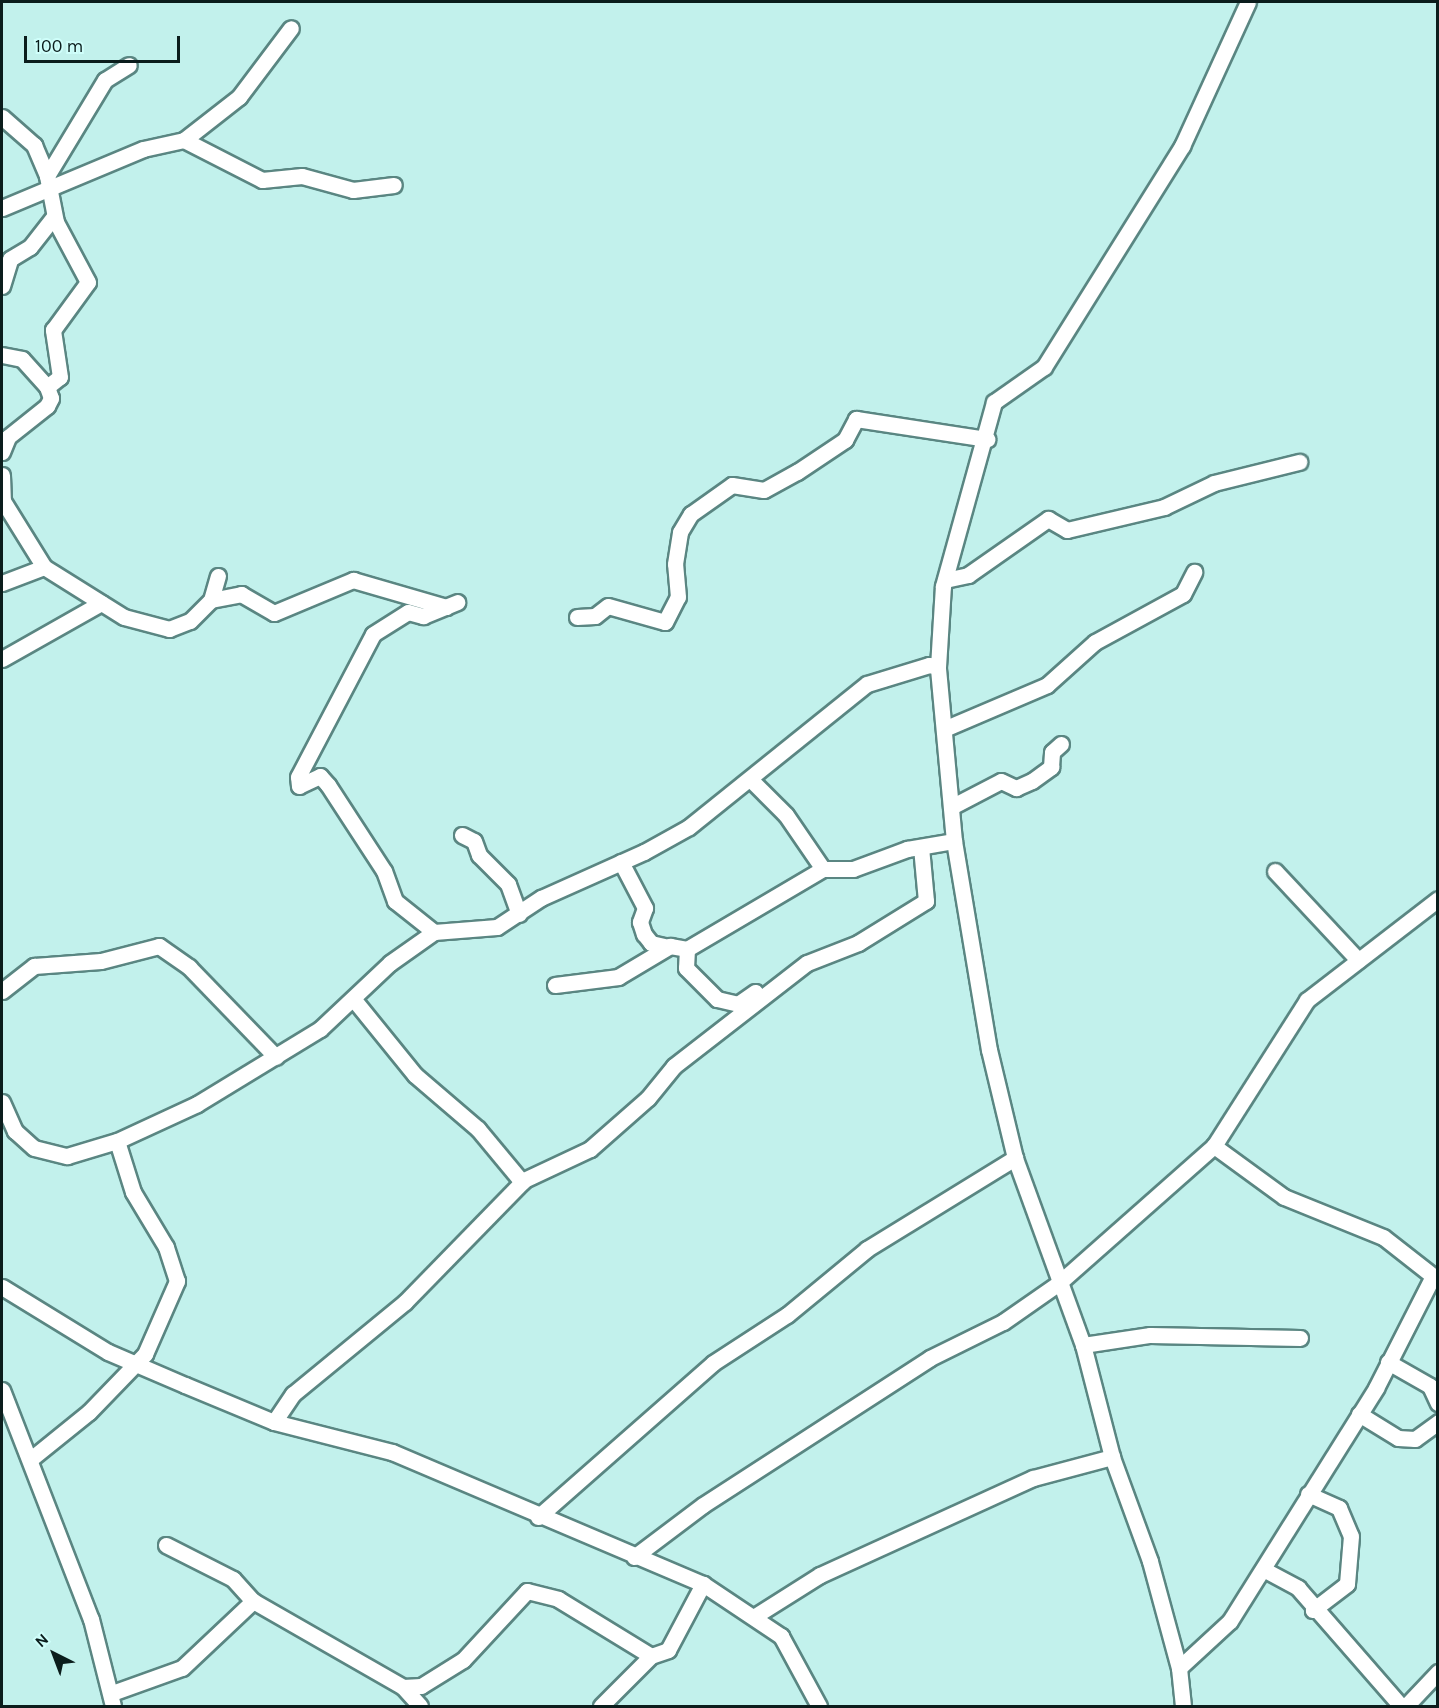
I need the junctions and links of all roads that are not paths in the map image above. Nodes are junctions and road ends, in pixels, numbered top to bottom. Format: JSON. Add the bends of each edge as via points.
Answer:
{"nodes":[{"id":1,"x":1248,"y":2,"type":"edge"},
{"id":2,"x":291,"y":28,"type":"dead end"},
{"id":3,"x":129,"y":65,"type":"dead end"},
{"id":4,"x":2,"y":117,"type":"edge"},
{"id":5,"x":184,"y":140,"type":"junction"},
{"id":6,"x":47,"y":176,"type":"junction"},
{"id":7,"x":394,"y":185,"type":"dead end"},
{"id":8,"x":47,"y":193,"type":"junction"},
{"id":9,"x":2,"y":208,"type":"edge"},
{"id":10,"x":54,"y":216,"type":"junction"},
{"id":11,"x":2,"y":286,"type":"edge"},
{"id":12,"x":2,"y":355,"type":"edge"},
{"id":13,"x":46,"y":387,"type":"junction"},
{"id":14,"x":987,"y":439,"type":"junction"},
{"id":15,"x":2,"y":452,"type":"edge"},
{"id":16,"x":1299,"y":462,"type":"dead end"},
{"id":17,"x":2,"y":475,"type":"edge"},
{"id":18,"x":2,"y":501,"type":"edge"},
{"id":19,"x":44,"y":567,"type":"junction"},
{"id":20,"x":1194,"y":572,"type":"dead end"},
{"id":21,"x":218,"y":576,"type":"dead end"},
{"id":22,"x":945,"y":580,"type":"junction"},
{"id":23,"x":2,"y":583,"type":"edge"},
{"id":24,"x":211,"y":600,"type":"junction"},
{"id":25,"x":101,"y":603,"type":"junction"},
{"id":26,"x":577,"y":617,"type":"dead end"},
{"id":27,"x":2,"y":659,"type":"edge"},
{"id":28,"x":938,"y":667,"type":"junction"},
{"id":29,"x":944,"y":729,"type":"junction"},
{"id":30,"x":1061,"y":744,"type":"dead end"},
{"id":31,"x":751,"y":780,"type":"junction"},
{"id":32,"x":951,"y":807,"type":"junction"},
{"id":33,"x":462,"y":836,"type":"dead end"},
{"id":34,"x":954,"y":841,"type":"junction"},
{"id":35,"x":921,"y":847,"type":"junction"},
{"id":36,"x":621,"y":862,"type":"junction"},
{"id":37,"x":823,"y":869,"type":"junction"},
{"id":38,"x":1275,"y":871,"type":"dead end"},
{"id":39,"x":1437,"y":899,"type":"edge"},
{"id":40,"x":519,"y":914,"type":"junction"},
{"id":41,"x":434,"y":932,"type":"junction"},
{"id":42,"x":668,"y":947,"type":"junction"},
{"id":43,"x":687,"y":949,"type":"junction"},
{"id":44,"x":1358,"y":960,"type":"junction"},
{"id":45,"x":807,"y":963,"type":"junction"},
{"id":46,"x":555,"y":985,"type":"dead end"},
{"id":47,"x":2,"y":991,"type":"edge"},
{"id":48,"x":355,"y":1001,"type":"junction"},
{"id":49,"x":276,"y":1057,"type":"junction"},
{"id":50,"x":2,"y":1102,"type":"edge"},
{"id":51,"x":117,"y":1141,"type":"junction"},
{"id":52,"x":1214,"y":1146,"type":"junction"},
{"id":53,"x":1015,"y":1158,"type":"junction"},
{"id":54,"x":522,"y":1182,"type":"junction"},
{"id":55,"x":1059,"y":1284,"type":"junction"},
{"id":56,"x":2,"y":1287,"type":"edge"},
{"id":57,"x":1300,"y":1338,"type":"dead end"},
{"id":58,"x":1083,"y":1345,"type":"junction"},
{"id":59,"x":136,"y":1362,"type":"junction"},
{"id":60,"x":1388,"y":1362,"type":"junction"},
{"id":61,"x":2,"y":1390,"type":"edge"},
{"id":62,"x":1437,"y":1403,"type":"edge"},
{"id":63,"x":1359,"y":1414,"type":"junction"},
{"id":64,"x":274,"y":1422,"type":"junction"},
{"id":65,"x":1437,"y":1422,"type":"edge"},
{"id":66,"x":1112,"y":1457,"type":"junction"},
{"id":67,"x":32,"y":1458,"type":"junction"},
{"id":68,"x":1308,"y":1494,"type":"junction"},
{"id":69,"x":538,"y":1518,"type":"junction"},
{"id":70,"x":166,"y":1545,"type":"dead end"},
{"id":71,"x":634,"y":1557,"type":"junction"},
{"id":72,"x":1263,"y":1569,"type":"junction"},
{"id":73,"x":703,"y":1584,"type":"junction"},
{"id":74,"x":253,"y":1601,"type":"junction"},
{"id":75,"x":1313,"y":1610,"type":"junction"},
{"id":76,"x":755,"y":1616,"type":"junction"},
{"id":77,"x":651,"y":1656,"type":"junction"},
{"id":78,"x":1179,"y":1668,"type":"junction"},
{"id":79,"x":1437,"y":1672,"type":"edge"},
{"id":80,"x":421,"y":1686,"type":"junction"},
{"id":81,"x":403,"y":1687,"type":"junction"},
{"id":82,"x":112,"y":1700,"type":"edge"},
{"id":83,"x":419,"y":1705,"type":"edge"},
{"id":84,"x":601,"y":1707,"type":"edge"},
{"id":85,"x":819,"y":1707,"type":"edge"},
{"id":86,"x":1183,"y":1707,"type":"edge"},
{"id":87,"x":1401,"y":1707,"type":"edge"},
{"id":88,"x":1406,"y":1707,"type":"edge"}],
"edges":[{"from":1,"to":14,"type":"street","via":[[1177,155],[1044,367],[994,402]]},
{"from":2,"to":5,"type":"street","via":[[239,97]]},
{"from":3,"to":6,"type":"street","via":[[105,80]]},
{"from":4,"to":6,"type":"street","via":[[34,145]]},
{"from":5,"to":7,"type":"street","via":[[262,180],[302,176],[353,190]]},
{"from":5,"to":8,"type":"street","via":[[143,149]]},
{"from":6,"to":8,"type":"street"},
{"from":8,"to":9,"type":"street"},
{"from":8,"to":10,"type":"street"},
{"from":10,"to":11,"type":"street","via":[[30,247],[10,259]]},
{"from":10,"to":13,"type":"street","via":[[88,282],[52,330],[60,377]]},
{"from":12,"to":13,"type":"street","via":[[22,359]]},
{"from":13,"to":15,"type":"street","via":[[51,398],[47,406],[8,437]]},
{"from":14,"to":22,"type":"street"},
{"from":14,"to":26,"type":"street","via":[[856,419],[845,440],[796,472],[764,490],[732,485],[691,514],[681,532],[675,564],[678,597],[665,622],[608,606],[595,616]]},
{"from":16,"to":22,"type":"street","via":[[1214,483],[1164,507],[1067,530],[1048,519],[968,575]]},
{"from":17,"to":18,"type":"street"},
{"from":18,"to":19,"type":"street"},
{"from":19,"to":23,"type":"street"},
{"from":19,"to":25,"type":"street"},
{"from":20,"to":29,"type":"street","via":[[1183,594],[1095,642],[1047,686]]},
{"from":21,"to":24,"type":"street"},
{"from":22,"to":28,"type":"street"},
{"from":24,"to":25,"type":"street","via":[[190,621],[169,629],[124,617]]},
{"from":24,"to":41,"type":"street","via":[[241,594],[274,613],[353,580],[452,605],[423,616],[408,612],[373,634],[298,777],[299,786],[320,776],[324,780],[384,871],[395,901]]},
{"from":25,"to":27,"type":"street"},
{"from":28,"to":29,"type":"street"},
{"from":28,"to":31,"type":"street","via":[[929,665],[867,684]]},
{"from":29,"to":32,"type":"street"},
{"from":30,"to":32,"type":"street","via":[[1052,752],[1051,766],[1032,781],[1016,788],[1001,781]]},
{"from":31,"to":36,"type":"street","via":[[689,827]]},
{"from":31,"to":37,"type":"street","via":[[786,815]]},
{"from":32,"to":34,"type":"street"},
{"from":33,"to":40,"type":"street","via":[[474,841],[480,855],[508,884]]},
{"from":34,"to":35,"type":"street"},
{"from":34,"to":53,"type":"street","via":[[989,1050]]},
{"from":35,"to":37,"type":"street","via":[[853,869]]},
{"from":35,"to":45,"type":"street","via":[[926,901],[858,943]]},
{"from":36,"to":40,"type":"street"},
{"from":36,"to":42,"type":"street","via":[[645,908],[640,922],[645,934],[651,943]]},
{"from":37,"to":43,"type":"street"},
{"from":38,"to":44,"type":"street"},
{"from":39,"to":44,"type":"street"},
{"from":40,"to":41,"type":"street","via":[[497,927]]},
{"from":41,"to":48,"type":"street","via":[[390,963]]},
{"from":42,"to":43,"type":"street"},
{"from":42,"to":46,"type":"street","via":[[618,977]]},
{"from":43,"to":45,"type":"street","via":[[686,968],[698,984],[717,999],[738,1004]]},
{"from":44,"to":52,"type":"street","via":[[1294,1016]]},
{"from":45,"to":54,"type":"street","via":[[674,1066],[648,1098],[590,1149]]},
{"from":47,"to":49,"type":"street","via":[[34,966],[101,961],[159,946],[189,967]]},
{"from":48,"to":49,"type":"street"},
{"from":48,"to":54,"type":"street","via":[[415,1075],[478,1129]]},
{"from":49,"to":51,"type":"street","via":[[197,1104]]},
{"from":50,"to":51,"type":"street","via":[[15,1131],[34,1148],[67,1156]]},
{"from":51,"to":59,"type":"street","via":[[133,1192],[166,1247],[177,1281],[153,1342]]},
{"from":52,"to":55,"type":"street"},
{"from":52,"to":60,"type":"street","via":[[1284,1197],[1383,1237],[1428,1267],[1433,1276],[1430,1286]]},
{"from":53,"to":55,"type":"street"},
{"from":53,"to":69,"type":"street","via":[[867,1249],[787,1315],[713,1363]]},
{"from":54,"to":64,"type":"street","via":[[405,1302],[293,1394]]},
{"from":55,"to":58,"type":"street"},
{"from":55,"to":71,"type":"street","via":[[1003,1322],[920,1364],[703,1505]]},
{"from":56,"to":59,"type":"street","via":[[108,1352]]},
{"from":57,"to":58,"type":"street","via":[[1150,1335]]},
{"from":58,"to":66,"type":"street"},
{"from":59,"to":64,"type":"street"},
{"from":59,"to":67,"type":"street","via":[[49,1449]]},
{"from":60,"to":62,"type":"street","via":[[1430,1386]]},
{"from":60,"to":63,"type":"street"},
{"from":61,"to":67,"type":"street"},
{"from":63,"to":65,"type":"street","via":[[1398,1438],[1415,1439]]},
{"from":63,"to":68,"type":"street"},
{"from":64,"to":69,"type":"street","via":[[392,1452]]},
{"from":66,"to":76,"type":"street","via":[[1033,1478],[820,1575]]},
{"from":66,"to":78,"type":"street","via":[[1150,1561]]},
{"from":67,"to":82,"type":"street"},
{"from":68,"to":72,"type":"street"},
{"from":68,"to":75,"type":"street","via":[[1338,1508],[1351,1536],[1347,1584]]},
{"from":69,"to":71,"type":"street"},
{"from":70,"to":74,"type":"street","via":[[233,1579]]},
{"from":71,"to":73,"type":"street"},
{"from":72,"to":75,"type":"street","via":[[1292,1583]]},
{"from":72,"to":78,"type":"street","via":[[1221,1635]]},
{"from":73,"to":76,"type":"street"},
{"from":73,"to":77,"type":"street","via":[[668,1650]]},
{"from":74,"to":81,"type":"street"},
{"from":74,"to":82,"type":"street","via":[[182,1668]]},
{"from":75,"to":87,"type":"street"},
{"from":76,"to":85,"type":"street","via":[[794,1651]]},
{"from":77,"to":80,"type":"street","via":[[558,1599],[527,1591],[463,1660]]},
{"from":77,"to":84,"type":"street"},
{"from":78,"to":86,"type":"street"},
{"from":79,"to":88,"type":"street"},
{"from":80,"to":81,"type":"street"},
{"from":80,"to":83,"type":"street"},
{"from":81,"to":83,"type":"street"}]}
